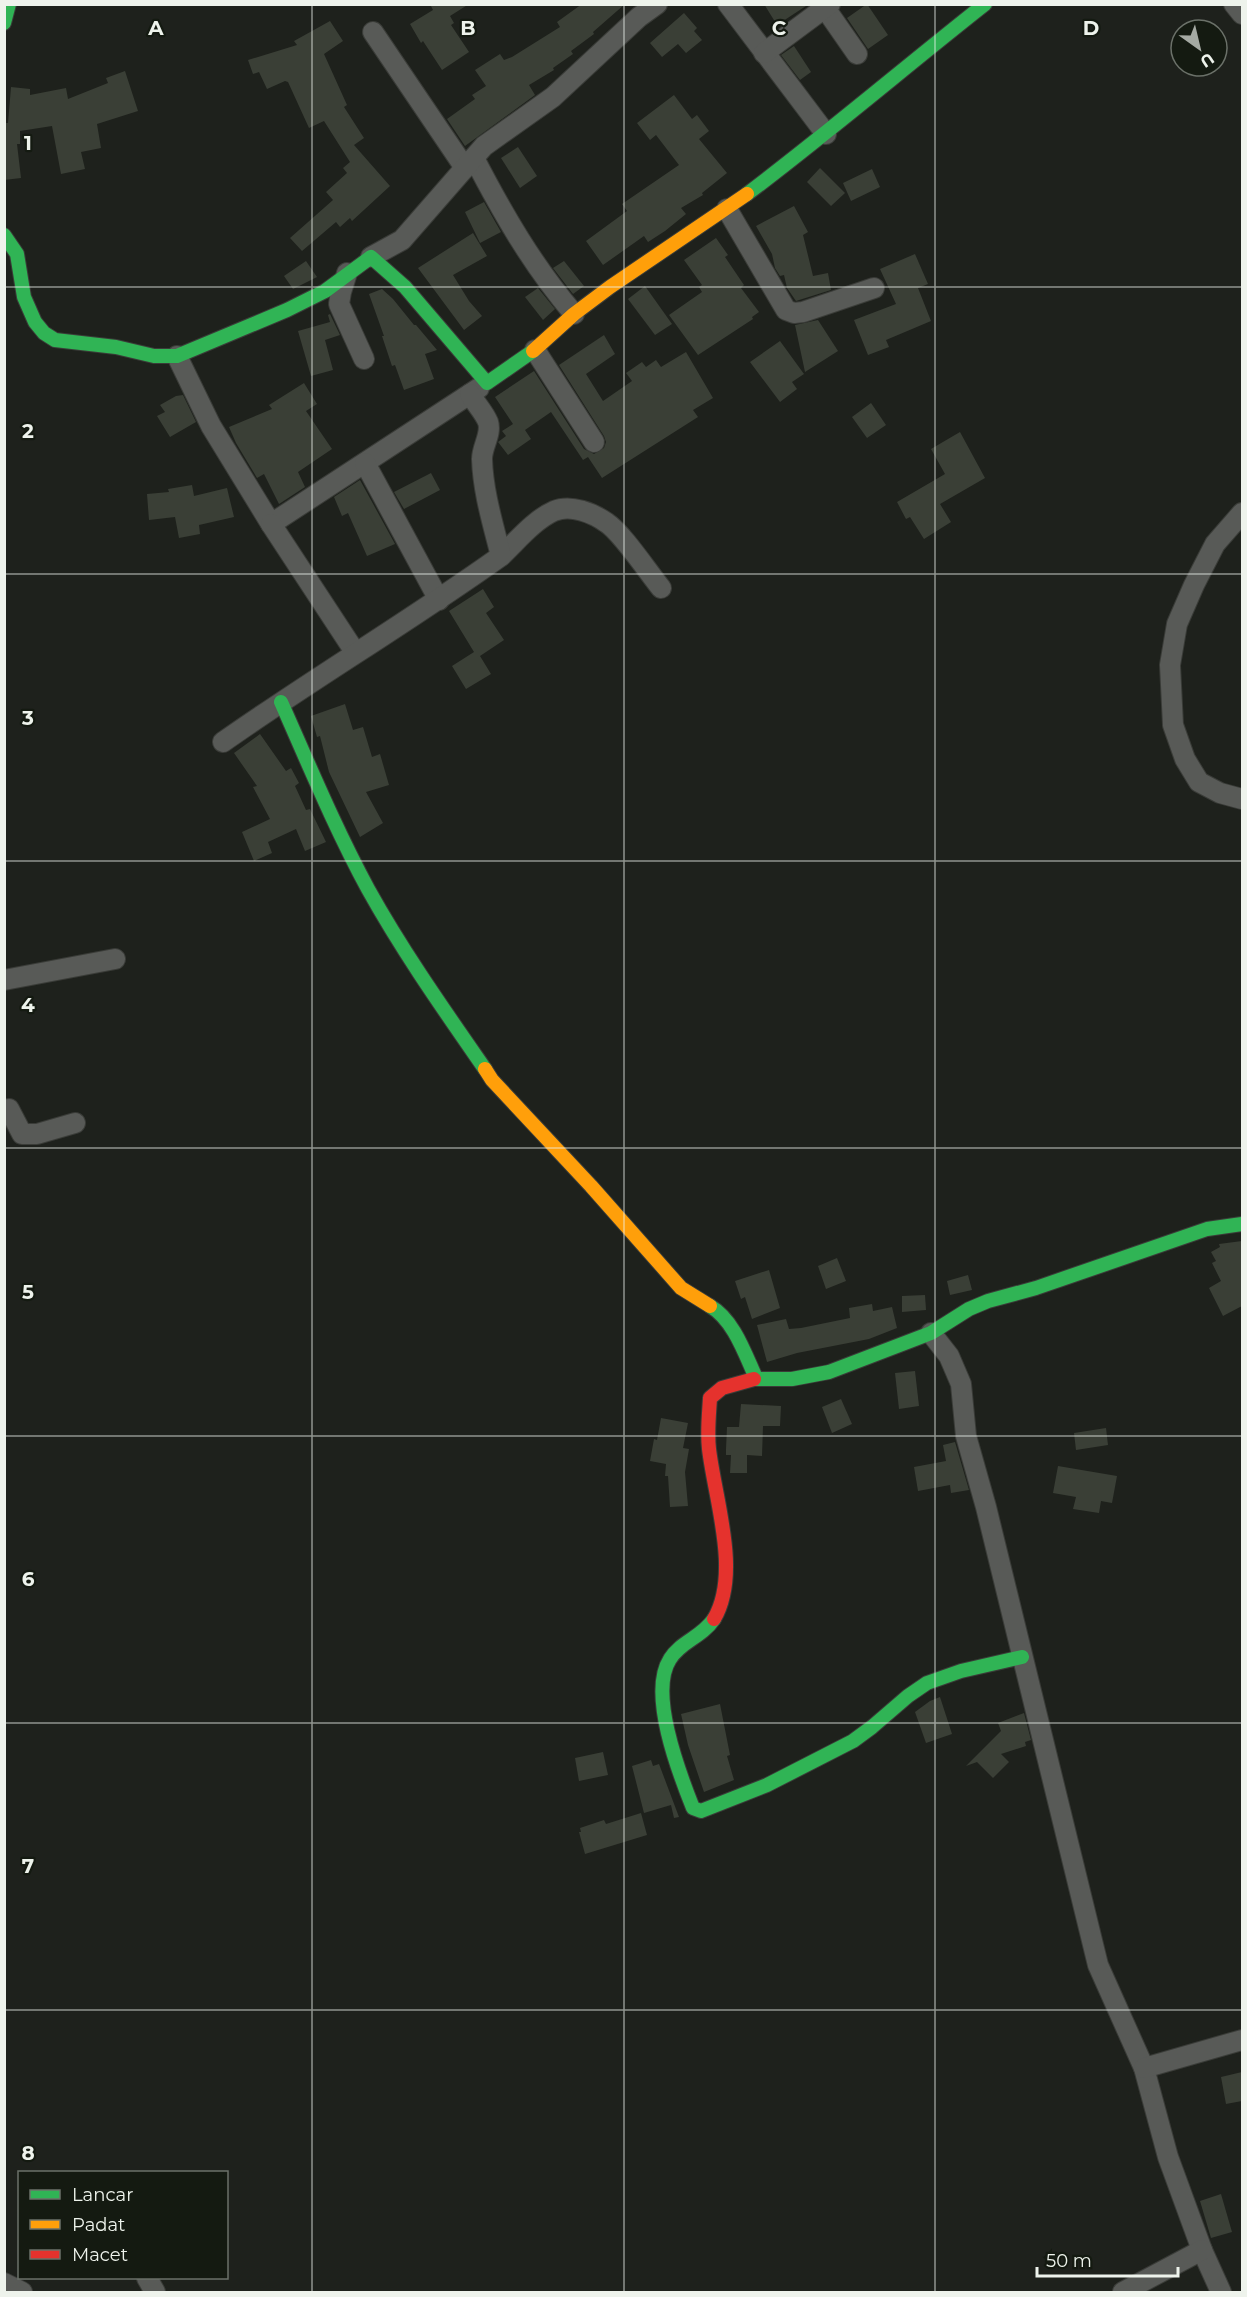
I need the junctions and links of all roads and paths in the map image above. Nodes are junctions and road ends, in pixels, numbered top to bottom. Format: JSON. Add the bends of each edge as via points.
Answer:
{"nodes":[{"id":1,"x":9,"y":4,"type":"edge"},
{"id":2,"x":657,"y":4,"type":"edge"},
{"id":3,"x":728,"y":4,"type":"edge"},
{"id":4,"x":985,"y":4,"type":"edge"},
{"id":5,"x":1234,"y":4,"type":"edge"},
{"id":6,"x":827,"y":6,"type":"edge"},
{"id":7,"x":1242,"y":14,"type":"edge"},
{"id":8,"x":4,"y":23,"type":"edge"},
{"id":9,"x":373,"y":32,"type":"dead end"},
{"id":10,"x":764,"y":52,"type":"junction"},
{"id":11,"x":857,"y":54,"type":"dead end"},
{"id":12,"x":826,"y":134,"type":"junction"},
{"id":13,"x":470,"y":163,"type":"junction"},
{"id":14,"x":727,"y":209,"type":"junction"},
{"id":15,"x":4,"y":235,"type":"edge"},
{"id":16,"x":371,"y":257,"type":"junction"},
{"id":17,"x":347,"y":273,"type":"junction"},
{"id":18,"x":874,"y":288,"type":"dead end"},
{"id":19,"x":574,"y":314,"type":"junction"},
{"id":20,"x":535,"y":350,"type":"junction"},
{"id":21,"x":177,"y":356,"type":"junction"},
{"id":22,"x":364,"y":359,"type":"dead end"},
{"id":23,"x":487,"y":383,"type":"junction"},
{"id":24,"x":470,"y":394,"type":"junction"},
{"id":25,"x":594,"y":442,"type":"dead end"},
{"id":26,"x":364,"y":463,"type":"junction"},
{"id":27,"x":1242,"y":513,"type":"edge"},
{"id":28,"x":271,"y":524,"type":"junction"},
{"id":29,"x":501,"y":556,"type":"junction"},
{"id":30,"x":661,"y":588,"type":"dead end"},
{"id":31,"x":439,"y":600,"type":"junction"},
{"id":32,"x":355,"y":652,"type":"junction"},
{"id":33,"x":281,"y":702,"type":"junction"},
{"id":34,"x":223,"y":742,"type":"dead end"},
{"id":35,"x":1242,"y":799,"type":"edge"},
{"id":36,"x":114,"y":959,"type":"dead end"},
{"id":37,"x":4,"y":980,"type":"edge"},
{"id":38,"x":6,"y":1105,"type":"edge"},
{"id":39,"x":75,"y":1123,"type":"dead end"},
{"id":40,"x":1242,"y":1224,"type":"edge"},
{"id":41,"x":931,"y":1333,"type":"junction"},
{"id":42,"x":756,"y":1377,"type":"junction"},
{"id":43,"x":1022,"y":1657,"type":"junction"},
{"id":44,"x":1242,"y":2040,"type":"edge"},
{"id":45,"x":1144,"y":2068,"type":"junction"},
{"id":46,"x":1202,"y":2250,"type":"junction"},
{"id":47,"x":4,"y":2283,"type":"edge"},
{"id":48,"x":22,"y":2292,"type":"edge"},
{"id":49,"x":1123,"y":2292,"type":"edge"},
{"id":50,"x":1221,"y":2292,"type":"edge"}],
"edges":[{"from":1,"to":8,"type":"street"},
{"from":2,"to":13,"type":"street","via":[[639,16],[553,97],[484,147]]},
{"from":3,"to":10,"type":"street"},
{"from":4,"to":12,"type":"street"},
{"from":5,"to":7,"type":"street"},
{"from":6,"to":10,"type":"street"},
{"from":6,"to":11,"type":"street"},
{"from":9,"to":13,"type":"street"},
{"from":10,"to":12,"type":"street"},
{"from":12,"to":14,"type":"street"},
{"from":13,"to":16,"type":"street","via":[[402,240]]},
{"from":13,"to":19,"type":"street","via":[[533,262]]},
{"from":14,"to":18,"type":"street","via":[[786,310],[794,314],[803,312]]},
{"from":14,"to":19,"type":"street"},
{"from":15,"to":21,"type":"street","via":[[17,254],[24,297],[34,322],[44,333],[55,340]]},
{"from":16,"to":17,"type":"street"},
{"from":16,"to":23,"type":"street","via":[[405,287]]},
{"from":17,"to":21,"type":"street","via":[[313,298]]},
{"from":17,"to":22,"type":"street","via":[[339,304]]},
{"from":19,"to":20,"type":"street"},
{"from":20,"to":23,"type":"street"},
{"from":20,"to":25,"type":"street"},
{"from":21,"to":28,"type":"street","via":[[211,426]]},
{"from":23,"to":24,"type":"street"},
{"from":24,"to":26,"type":"street"},
{"from":24,"to":29,"type":"street","via":[[488,422],[483,475]]},
{"from":26,"to":28,"type":"street"},
{"from":26,"to":31,"type":"street"},
{"from":27,"to":35,"type":"street","via":[[1215,544],[1194,585],[1177,624],[1170,665],[1173,725],[1185,759],[1199,782]]},
{"from":28,"to":32,"type":"street"},
{"from":29,"to":30,"type":"street","via":[[545,517],[564,508],[574,509],[609,524]]},
{"from":29,"to":31,"type":"street"},
{"from":31,"to":32,"type":"street"},
{"from":32,"to":33,"type":"street"},
{"from":33,"to":34,"type":"street"},
{"from":33,"to":42,"type":"street","via":[[330,814],[368,888],[407,955],[492,1080],[681,1288],[718,1310]]},
{"from":36,"to":37,"type":"street"},
{"from":38,"to":39,"type":"street","via":[[22,1134],[37,1134]]},
{"from":40,"to":41,"type":"street","via":[[1207,1229],[988,1301]]},
{"from":41,"to":42,"type":"street","via":[[829,1372],[792,1379]]},
{"from":41,"to":43,"type":"street","via":[[949,1356],[961,1384],[966,1436]]},
{"from":42,"to":43,"type":"street","via":[[722,1388],[710,1398],[708,1446],[726,1556],[723,1600],[701,1635],[677,1648],[665,1668],[665,1720],[676,1765],[693,1808],[701,1811],[767,1785],[853,1741],[927,1683]]},
{"from":43,"to":45,"type":"street","via":[[1098,1965]]},
{"from":44,"to":45,"type":"street"},
{"from":45,"to":46,"type":"street","via":[[1168,2157]]},
{"from":46,"to":49,"type":"street"},
{"from":46,"to":50,"type":"street"},
{"from":47,"to":48,"type":"street"}]}
